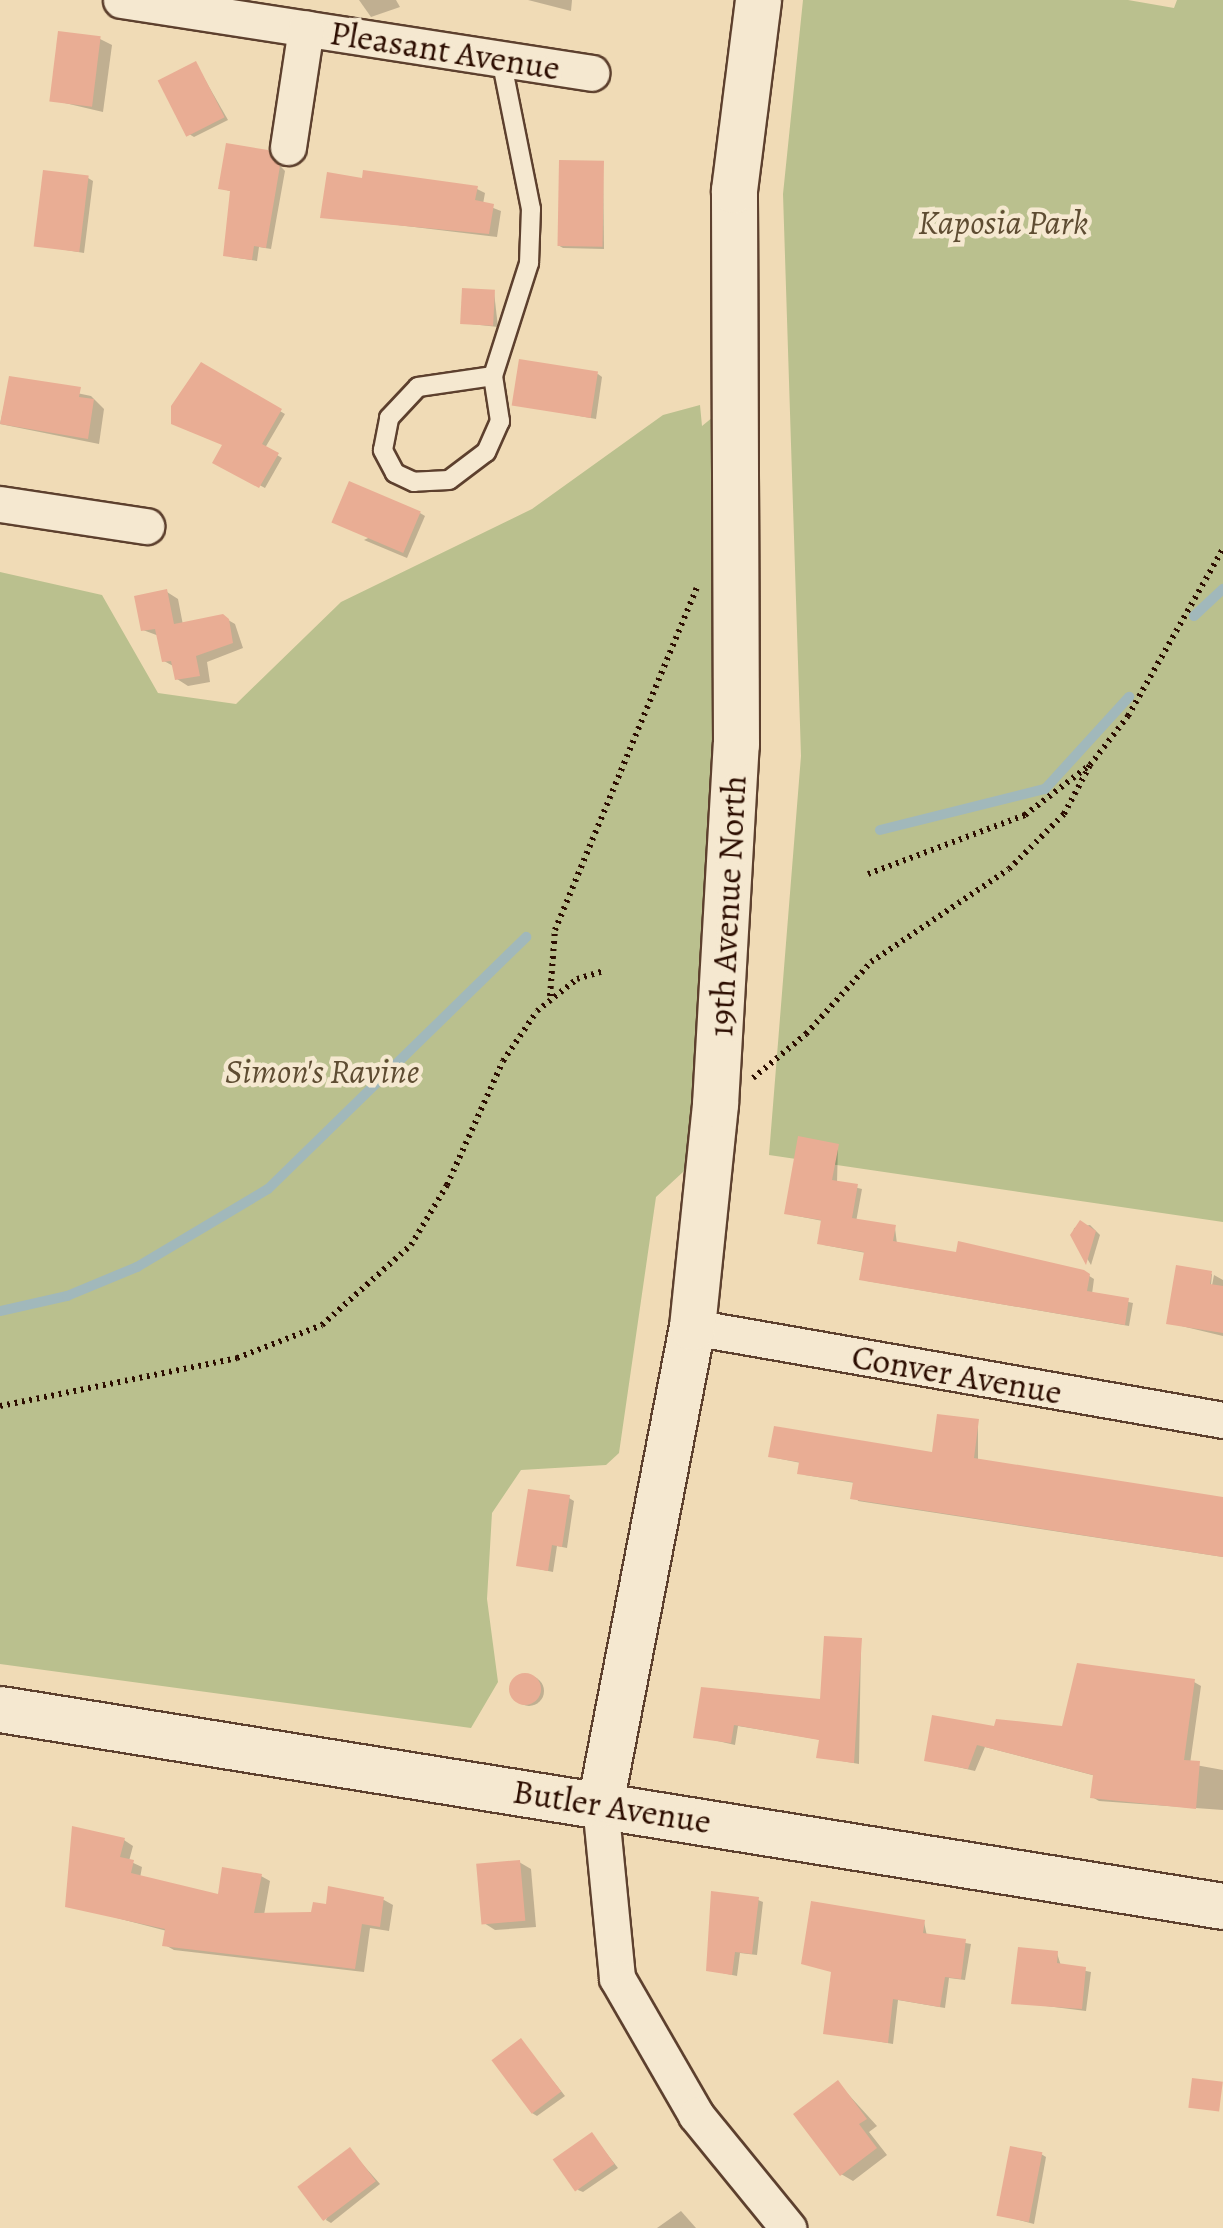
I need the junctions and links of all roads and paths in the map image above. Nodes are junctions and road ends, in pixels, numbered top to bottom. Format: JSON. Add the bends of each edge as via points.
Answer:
{"nodes":[{"id":1,"x":121,"y":0,"type":"edge"},
{"id":2,"x":758,"y":0,"type":"edge"},
{"id":3,"x":306,"y":28,"type":"junction"},
{"id":4,"x":501,"y":59,"type":"junction"},
{"id":5,"x":591,"y":73,"type":"dead end"},
{"id":6,"x":288,"y":146,"type":"dead end"},
{"id":7,"x":494,"y":376,"type":"junction"},
{"id":8,"x":0,"y":504,"type":"edge"},
{"id":9,"x":146,"y":526,"type":"dead end"},
{"id":10,"x":736,"y":528,"type":"junction"},
{"id":11,"x":1223,"y":548,"type":"edge"},
{"id":12,"x":1090,"y":765,"type":"junction"},
{"id":13,"x":868,"y":874,"type":"dead end"},
{"id":14,"x":604,"y":970,"type":"dead end"},
{"id":15,"x":550,"y":996,"type":"junction"},
{"id":16,"x":715,"y":1104,"type":"junction"},
{"id":17,"x":692,"y":1327,"type":"junction"},
{"id":18,"x":0,"y":1406,"type":"edge"},
{"id":19,"x":1223,"y":1420,"type":"edge"},
{"id":20,"x":0,"y":1710,"type":"edge"},
{"id":21,"x":600,"y":1804,"type":"junction"},
{"id":22,"x":1223,"y":1906,"type":"edge"},
{"id":23,"x":788,"y":2228,"type":"edge"}],
"edges":[{"from":1,"to":3,"type":"street","name":"Pleasant Avenue"},
{"from":2,"to":10,"type":"street","name":"19th Avenue North","via":[[734,190]]},
{"from":3,"to":4,"type":"street","name":"Pleasant Avenue"},
{"from":3,"to":6,"type":"street"},
{"from":4,"to":5,"type":"street","name":"Pleasant Avenue"},
{"from":4,"to":7,"type":"lane","via":[[533,242]]},
{"from":7,"to":7,"type":"lane","via":[[434,382],[403,399],[384,434],[386,464],[414,482],[449,480],[486,452],[500,422]]},
{"from":8,"to":9,"type":"street"},
{"from":10,"to":15,"type":"path","via":[[698,586],[560,919]]},
{"from":10,"to":16,"type":"street","name":"19th Avenue North","via":[[736,744]]},
{"from":11,"to":12,"type":"path","via":[[1138,700]]},
{"from":12,"to":13,"type":"path","via":[[1026,815]]},
{"from":12,"to":16,"type":"path","via":[[1064,814],[1009,869],[872,962],[779,1060]]},
{"from":14,"to":15,"type":"path"},
{"from":15,"to":18,"type":"path","via":[[503,1061],[447,1185],[411,1246],[322,1324],[237,1358]]},
{"from":16,"to":17,"type":"street","name":"19th Avenue North"},
{"from":17,"to":19,"type":"street","name":"Conver Avenue"},
{"from":17,"to":21,"type":"street","name":"19th Avenue North"},
{"from":20,"to":21,"type":"street","name":"Butler Avenue"},
{"from":21,"to":22,"type":"street","name":"Butler Avenue"},
{"from":21,"to":23,"type":"street","via":[[618,1978],[696,2115]]}]}
